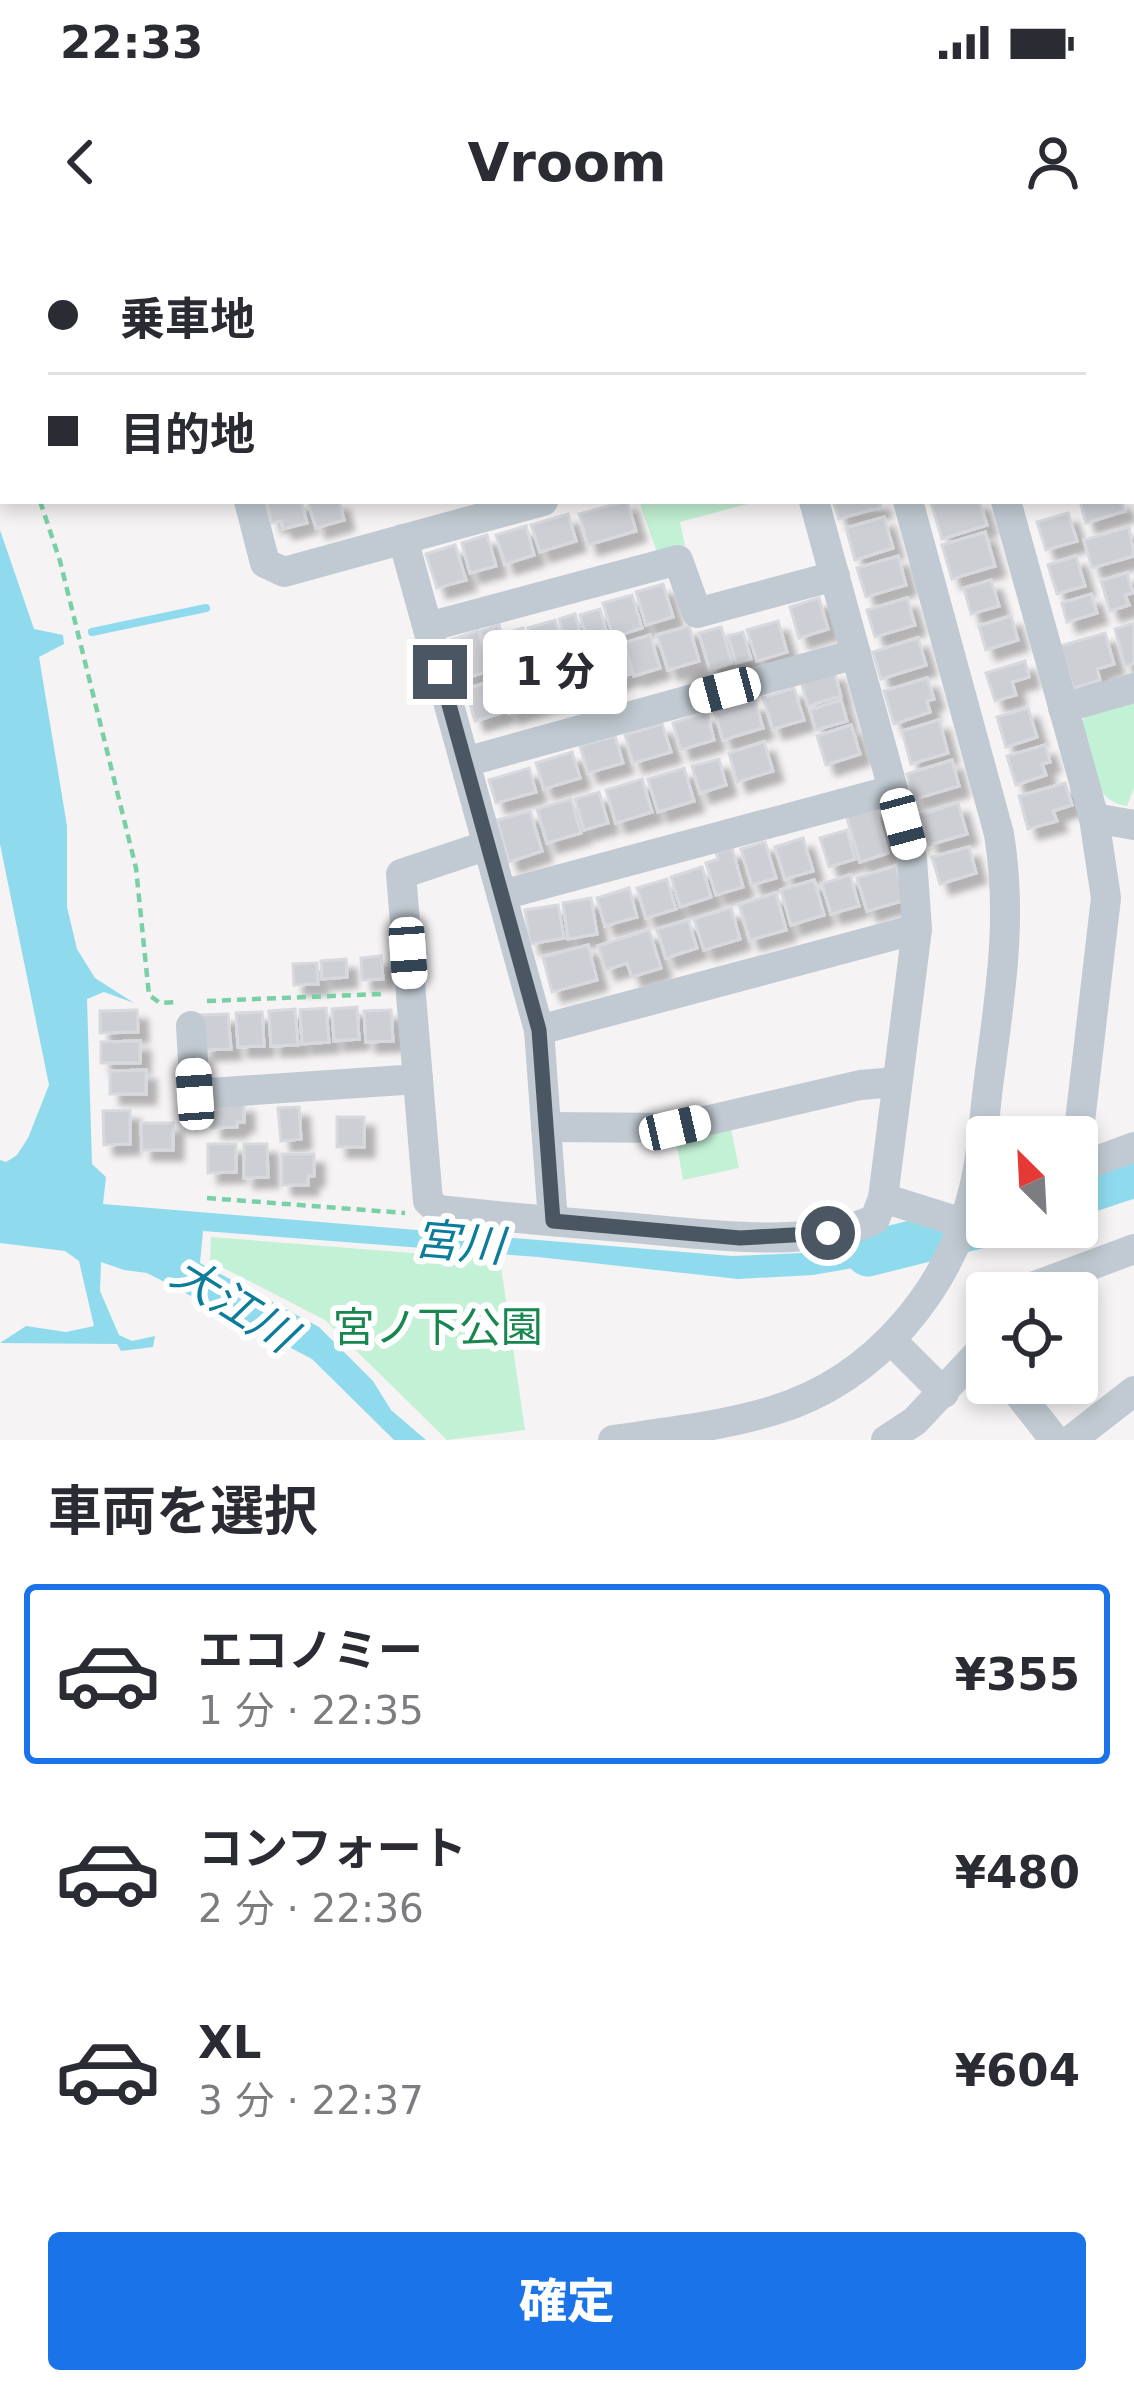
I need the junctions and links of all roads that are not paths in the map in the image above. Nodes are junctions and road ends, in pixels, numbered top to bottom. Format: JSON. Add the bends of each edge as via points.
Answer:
{"nodes":[{"id":1,"x":250,"y":504,"type":"edge"},
{"id":2,"x":532,"y":504,"type":"edge"},
{"id":3,"x":815,"y":504,"type":"edge"},
{"id":4,"x":909,"y":504,"type":"edge"},
{"id":5,"x":1007,"y":504,"type":"edge"},
{"id":6,"x":404,"y":539,"type":"junction"},
{"id":7,"x":835,"y":576,"type":"junction"},
{"id":8,"x":428,"y":627,"type":"junction"},
{"id":9,"x":856,"y":654,"type":"junction"},
{"id":10,"x":1134,"y":688,"type":"edge"},
{"id":11,"x":1064,"y":708,"type":"junction"},
{"id":12,"x":465,"y":762,"type":"junction"},
{"id":13,"x":893,"y":790,"type":"junction"},
{"id":14,"x":1094,"y":818,"type":"junction"},
{"id":15,"x":1134,"y":825,"type":"edge"},
{"id":16,"x":488,"y":845,"type":"junction"},
{"id":17,"x":502,"y":895,"type":"junction"},
{"id":18,"x":917,"y":929,"type":"junction"},
{"id":19,"x":193,"y":1010,"type":"road end"},
{"id":20,"x":539,"y":1030,"type":"junction"},
{"id":21,"x":418,"y":1079,"type":"junction"},
{"id":22,"x":897,"y":1082,"type":"junction"},
{"id":23,"x":988,"y":1116,"type":"edge"},
{"id":24,"x":1081,"y":1116,"type":"edge"},
{"id":25,"x":546,"y":1127,"type":"junction"},
{"id":26,"x":1134,"y":1147,"type":"edge"},
{"id":27,"x":1098,"y":1160,"type":"edge"},
{"id":28,"x":883,"y":1198,"type":"junction"},
{"id":29,"x":966,"y":1217,"type":"edge"},
{"id":30,"x":553,"y":1221,"type":"junction"},
{"id":31,"x":963,"y":1223,"type":"junction"},
{"id":32,"x":1134,"y":1249,"type":"edge"},
{"id":33,"x":1072,"y":1272,"type":"edge"},
{"id":34,"x":891,"y":1340,"type":"junction"},
{"id":35,"x":966,"y":1370,"type":"edge"},
{"id":36,"x":1134,"y":1391,"type":"edge"},
{"id":37,"x":944,"y":1393,"type":"junction"},
{"id":38,"x":1027,"y":1404,"type":"edge"},
{"id":39,"x":696,"y":1434,"type":"edge"},
{"id":40,"x":614,"y":1440,"type":"edge"},
{"id":41,"x":886,"y":1440,"type":"edge"},
{"id":42,"x":1055,"y":1440,"type":"edge"},
{"id":43,"x":1071,"y":1440,"type":"edge"}],
"edges":[{"from":1,"to":6,"type":"street","via":[[265,563],[284,572]]},
{"from":2,"to":6,"type":"street"},
{"from":3,"to":7,"type":"street"},
{"from":4,"to":23,"type":"street","via":[[1006,873]]},
{"from":5,"to":11,"type":"street"},
{"from":6,"to":8,"type":"street"},
{"from":7,"to":8,"type":"street","via":[[697,613],[678,560]]},
{"from":7,"to":9,"type":"street"},
{"from":8,"to":12,"type":"street"},
{"from":9,"to":12,"type":"street"},
{"from":9,"to":13,"type":"street"},
{"from":10,"to":11,"type":"street"},
{"from":11,"to":14,"type":"street"},
{"from":12,"to":16,"type":"street"},
{"from":13,"to":17,"type":"street"},
{"from":13,"to":18,"type":"street","via":[[912,859]]},
{"from":14,"to":15,"type":"street"},
{"from":14,"to":24,"type":"street","via":[[1106,898]]},
{"from":16,"to":17,"type":"street"},
{"from":16,"to":21,"type":"street","via":[[401,874]]},
{"from":17,"to":20,"type":"street"},
{"from":18,"to":20,"type":"street"},
{"from":18,"to":22,"type":"street"},
{"from":19,"to":21,"type":"street","via":[[196,1104]]},
{"from":20,"to":25,"type":"street"},
{"from":21,"to":30,"type":"street","via":[[428,1201],[438,1210]]},
{"from":22,"to":25,"type":"street","via":[[675,1128]]},
{"from":22,"to":28,"type":"street"},
{"from":25,"to":30,"type":"street"},
{"from":26,"to":27,"type":"street"},
{"from":28,"to":30,"type":"street","via":[[875,1219],[828,1233],[740,1238]]},
{"from":28,"to":31,"type":"street"},
{"from":29,"to":31,"type":"street"},
{"from":31,"to":34,"type":"street","via":[[934,1285]]},
{"from":32,"to":33,"type":"street"},
{"from":34,"to":37,"type":"street"},
{"from":34,"to":39,"type":"street","via":[[819,1391]]},
{"from":35,"to":37,"type":"street"},
{"from":36,"to":43,"type":"street"},
{"from":37,"to":41,"type":"street"},
{"from":38,"to":42,"type":"street"},
{"from":39,"to":40,"type":"street"}]}
